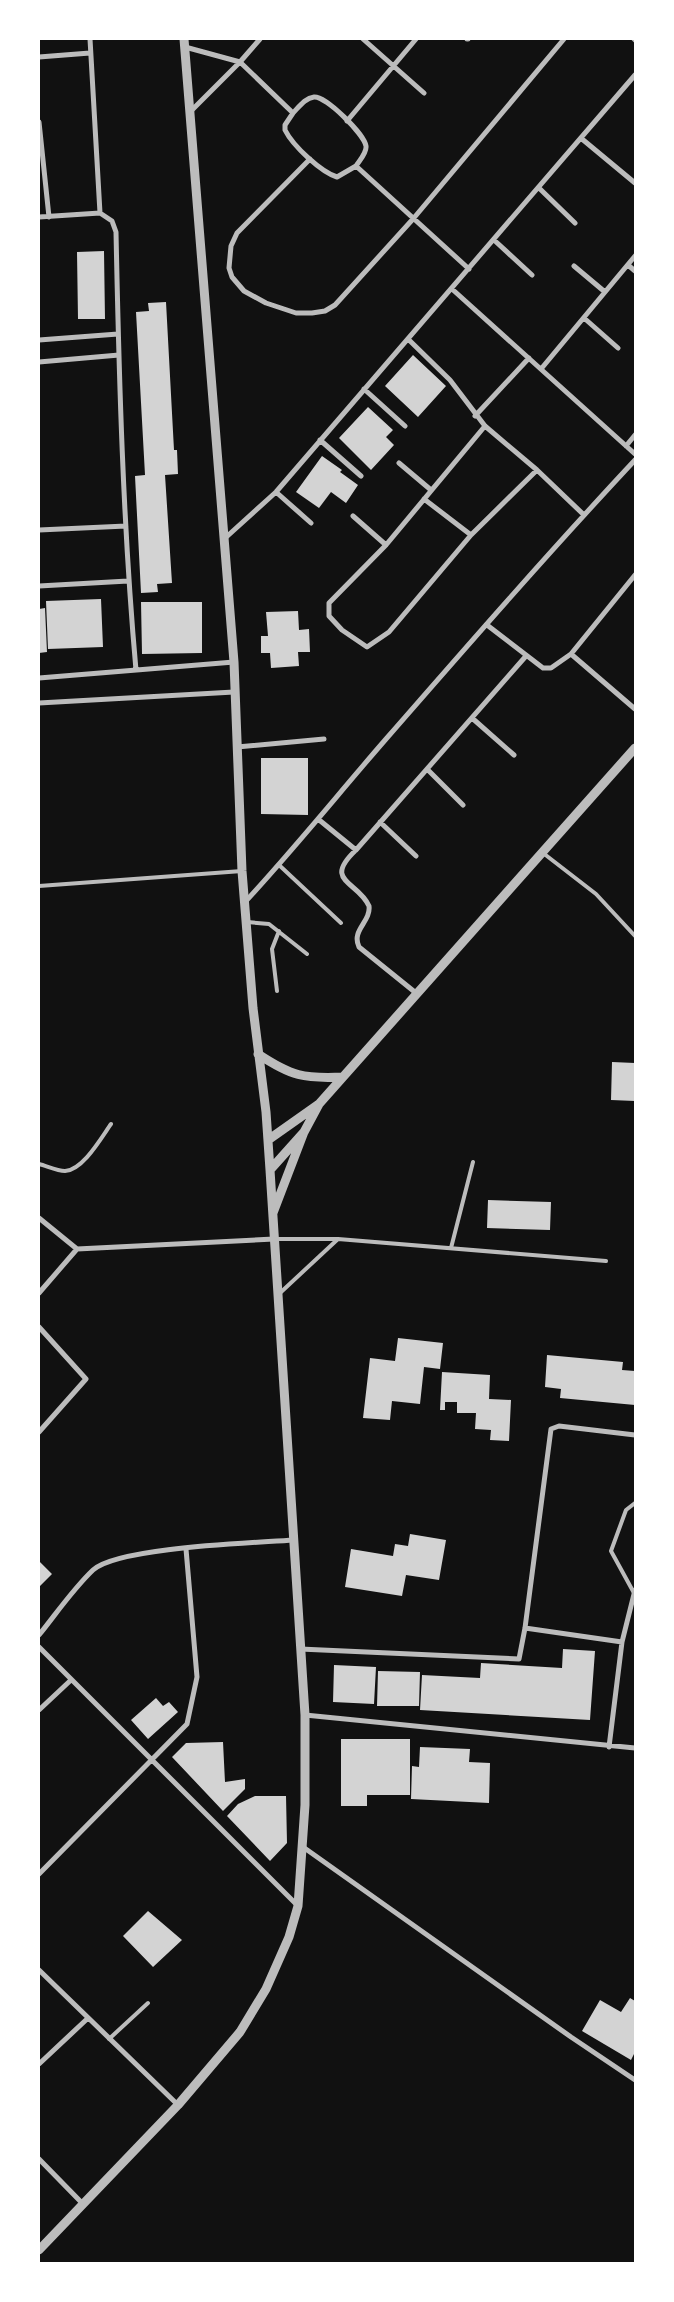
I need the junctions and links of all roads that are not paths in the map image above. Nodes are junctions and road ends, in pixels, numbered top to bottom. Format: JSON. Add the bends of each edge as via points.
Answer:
{"nodes":[{"id":1,"x":90,"y":39,"type":"edge"},
{"id":2,"x":260,"y":39,"type":"edge"},
{"id":3,"x":363,"y":39,"type":"edge"},
{"id":4,"x":416,"y":39,"type":"edge"},
{"id":5,"x":564,"y":39,"type":"edge"},
{"id":6,"x":185,"y":43,"type":"edge"},
{"id":7,"x":90,"y":53,"type":"junction"},
{"id":8,"x":39,"y":57,"type":"edge"},
{"id":9,"x":240,"y":62,"type":"junction"},
{"id":10,"x":394,"y":65,"type":"junction"},
{"id":11,"x":635,"y":76,"type":"edge"},
{"id":12,"x":424,"y":93,"type":"dead end"},
{"id":13,"x":191,"y":110,"type":"junction"},
{"id":14,"x":293,"y":113,"type":"junction"},
{"id":15,"x":346,"y":121,"type":"junction"},
{"id":16,"x":39,"y":122,"type":"edge"},
{"id":17,"x":582,"y":138,"type":"junction"},
{"id":18,"x":310,"y":159,"type":"junction"},
{"id":19,"x":356,"y":166,"type":"junction"},
{"id":20,"x":635,"y":182,"type":"edge"},
{"id":21,"x":539,"y":188,"type":"junction"},
{"id":22,"x":100,"y":213,"type":"junction"},
{"id":23,"x":39,"y":217,"type":"edge"},
{"id":24,"x":48,"y":217,"type":"junction"},
{"id":25,"x":413,"y":219,"type":"junction"},
{"id":26,"x":575,"y":223,"type":"dead end"},
{"id":27,"x":494,"y":240,"type":"junction"},
{"id":28,"x":635,"y":256,"type":"edge"},
{"id":29,"x":628,"y":265,"type":"junction"},
{"id":30,"x":574,"y":266,"type":"dead end"},
{"id":31,"x":469,"y":269,"type":"junction"},
{"id":32,"x":635,"y":271,"type":"edge"},
{"id":33,"x":532,"y":275,"type":"dead end"},
{"id":34,"x":452,"y":289,"type":"junction"},
{"id":35,"x":606,"y":292,"type":"junction"},
{"id":36,"x":584,"y":318,"type":"junction"},
{"id":37,"x":118,"y":334,"type":"junction"},
{"id":38,"x":408,"y":339,"type":"junction"},
{"id":39,"x":39,"y":340,"type":"edge"},
{"id":40,"x":618,"y":348,"type":"dead end"},
{"id":41,"x":119,"y":355,"type":"junction"},
{"id":42,"x":529,"y":358,"type":"junction"},
{"id":43,"x":39,"y":362,"type":"edge"},
{"id":44,"x":541,"y":369,"type":"junction"},
{"id":45,"x":364,"y":389,"type":"junction"},
{"id":46,"x":475,"y":416,"type":"junction"},
{"id":47,"x":405,"y":426,"type":"dead end"},
{"id":48,"x":485,"y":426,"type":"junction"},
{"id":49,"x":635,"y":435,"type":"edge"},
{"id":50,"x":320,"y":440,"type":"junction"},
{"id":51,"x":626,"y":446,"type":"junction"},
{"id":52,"x":635,"y":454,"type":"edge"},
{"id":53,"x":635,"y":460,"type":"edge"},
{"id":54,"x":399,"y":463,"type":"dead end"},
{"id":55,"x":537,"y":470,"type":"junction"},
{"id":56,"x":361,"y":476,"type":"dead end"},
{"id":57,"x":431,"y":490,"type":"junction"},
{"id":58,"x":276,"y":492,"type":"junction"},
{"id":59,"x":424,"y":499,"type":"junction"},
{"id":60,"x":584,"y":515,"type":"junction"},
{"id":61,"x":352,"y":516,"type":"dead end"},
{"id":62,"x":311,"y":523,"type":"dead end"},
{"id":63,"x":126,"y":526,"type":"junction"},
{"id":64,"x":39,"y":530,"type":"edge"},
{"id":65,"x":471,"y":535,"type":"junction"},
{"id":66,"x":224,"y":540,"type":"junction"},
{"id":67,"x":386,"y":544,"type":"junction"},
{"id":68,"x":635,"y":575,"type":"edge"},
{"id":69,"x":128,"y":581,"type":"junction"},
{"id":70,"x":39,"y":586,"type":"edge"},
{"id":71,"x":486,"y":624,"type":"junction"},
{"id":72,"x":571,"y":654,"type":"junction"},
{"id":73,"x":526,"y":656,"type":"junction"},
{"id":74,"x":234,"y":662,"type":"junction"},
{"id":75,"x":136,"y":670,"type":"junction"},
{"id":76,"x":39,"y":678,"type":"edge"},
{"id":77,"x":234,"y":692,"type":"junction"},
{"id":78,"x":39,"y":702,"type":"edge"},
{"id":79,"x":635,"y":709,"type":"edge"},
{"id":80,"x":472,"y":718,"type":"junction"},
{"id":81,"x":324,"y":739,"type":"dead end"},
{"id":82,"x":237,"y":747,"type":"junction"},
{"id":83,"x":635,"y":748,"type":"edge"},
{"id":84,"x":514,"y":755,"type":"dead end"},
{"id":85,"x":427,"y":769,"type":"junction"},
{"id":86,"x":463,"y":804,"type":"dead end"},
{"id":87,"x":318,"y":820,"type":"junction"},
{"id":88,"x":380,"y":822,"type":"junction"},
{"id":89,"x":356,"y":850,"type":"junction"},
{"id":90,"x":542,"y":852,"type":"junction"},
{"id":91,"x":416,"y":856,"type":"dead end"},
{"id":92,"x":279,"y":865,"type":"junction"},
{"id":93,"x":242,"y":871,"type":"junction"},
{"id":94,"x":39,"y":886,"type":"edge"},
{"id":95,"x":246,"y":902,"type":"junction"},
{"id":96,"x":247,"y":922,"type":"junction"},
{"id":97,"x":341,"y":923,"type":"dead end"},
{"id":98,"x":279,"y":931,"type":"junction"},
{"id":99,"x":635,"y":936,"type":"edge"},
{"id":100,"x":307,"y":954,"type":"dead end"},
{"id":101,"x":277,"y":991,"type":"dead end"},
{"id":102,"x":416,"y":993,"type":"junction"},
{"id":103,"x":258,"y":1054,"type":"junction"},
{"id":104,"x":343,"y":1077,"type":"junction"},
{"id":105,"x":319,"y":1104,"type":"junction"},
{"id":106,"x":111,"y":1124,"type":"dead end"},
{"id":107,"x":304,"y":1132,"type":"junction"},
{"id":108,"x":268,"y":1140,"type":"junction"},
{"id":109,"x":473,"y":1162,"type":"dead end"},
{"id":110,"x":39,"y":1164,"type":"edge"},
{"id":111,"x":270,"y":1170,"type":"junction"},
{"id":112,"x":272,"y":1216,"type":"junction"},
{"id":113,"x":39,"y":1218,"type":"edge"},
{"id":114,"x":274,"y":1239,"type":"junction"},
{"id":115,"x":338,"y":1239,"type":"junction"},
{"id":116,"x":451,"y":1248,"type":"junction"},
{"id":117,"x":77,"y":1249,"type":"junction"},
{"id":118,"x":606,"y":1261,"type":"dead end"},
{"id":119,"x":39,"y":1293,"type":"edge"},
{"id":120,"x":278,"y":1294,"type":"junction"},
{"id":121,"x":39,"y":1327,"type":"edge"},
{"id":122,"x":39,"y":1432,"type":"edge"},
{"id":123,"x":635,"y":1435,"type":"edge"},
{"id":124,"x":635,"y":1503,"type":"edge"},
{"id":125,"x":293,"y":1540,"type":"junction"},
{"id":126,"x":186,"y":1549,"type":"junction"},
{"id":127,"x":635,"y":1592,"type":"edge"},
{"id":128,"x":525,"y":1628,"type":"junction"},
{"id":129,"x":39,"y":1635,"type":"edge"},
{"id":130,"x":622,"y":1642,"type":"junction"},
{"id":131,"x":39,"y":1647,"type":"edge"},
{"id":132,"x":300,"y":1649,"type":"junction"},
{"id":133,"x":71,"y":1680,"type":"junction"},
{"id":134,"x":39,"y":1710,"type":"edge"},
{"id":135,"x":305,"y":1716,"type":"junction"},
{"id":136,"x":609,"y":1747,"type":"junction"},
{"id":137,"x":635,"y":1748,"type":"edge"},
{"id":138,"x":151,"y":1760,"type":"junction"},
{"id":139,"x":303,"y":1846,"type":"junction"},
{"id":140,"x":39,"y":1874,"type":"edge"},
{"id":141,"x":298,"y":1906,"type":"junction"},
{"id":142,"x":39,"y":1970,"type":"edge"},
{"id":143,"x":148,"y":2003,"type":"dead end"},
{"id":144,"x":87,"y":2019,"type":"junction"},
{"id":145,"x":109,"y":2039,"type":"junction"},
{"id":146,"x":39,"y":2064,"type":"edge"},
{"id":147,"x":635,"y":2080,"type":"edge"},
{"id":148,"x":178,"y":2105,"type":"junction"},
{"id":149,"x":39,"y":2159,"type":"edge"},
{"id":150,"x":82,"y":2203,"type":"junction"},
{"id":151,"x":39,"y":2250,"type":"edge"}],
"edges":[{"from":1,"to":7,"type":"street"},
{"from":2,"to":9,"type":"street"},
{"from":3,"to":10,"type":"street"},
{"from":4,"to":10,"type":"street"},
{"from":5,"to":25,"type":"street"},
{"from":6,"to":9,"type":"street"},
{"from":6,"to":13,"type":"street"},
{"from":7,"to":8,"type":"street"},
{"from":7,"to":22,"type":"street"},
{"from":9,"to":13,"type":"street"},
{"from":9,"to":14,"type":"street"},
{"from":10,"to":12,"type":"street"},
{"from":10,"to":15,"type":"street"},
{"from":11,"to":17,"type":"street"},
{"from":13,"to":66,"type":"street"},
{"from":14,"to":15,"type":"street","via":[[306,100],[318,97],[329,102]]},
{"from":14,"to":18,"type":"street","via":[[285,130]]},
{"from":15,"to":19,"type":"street","via":[[361,136],[366,147]]},
{"from":16,"to":24,"type":"street"},
{"from":17,"to":20,"type":"street"},
{"from":17,"to":21,"type":"street"},
{"from":18,"to":19,"type":"street","via":[[337,178]]},
{"from":18,"to":25,"type":"street","via":[[234,238],[229,268],[244,291],[296,313],[325,311],[335,305]]},
{"from":19,"to":25,"type":"street"},
{"from":21,"to":26,"type":"street"},
{"from":21,"to":27,"type":"street"},
{"from":22,"to":24,"type":"street"},
{"from":22,"to":37,"type":"street","via":[[112,221],[116,232]]},
{"from":23,"to":24,"type":"street"},
{"from":25,"to":31,"type":"street"},
{"from":27,"to":31,"type":"street"},
{"from":27,"to":33,"type":"street"},
{"from":28,"to":29,"type":"street"},
{"from":29,"to":32,"type":"street"},
{"from":29,"to":35,"type":"street"},
{"from":30,"to":35,"type":"street"},
{"from":31,"to":34,"type":"street"},
{"from":34,"to":38,"type":"street"},
{"from":34,"to":42,"type":"street"},
{"from":35,"to":36,"type":"street"},
{"from":36,"to":40,"type":"street"},
{"from":36,"to":44,"type":"street"},
{"from":37,"to":39,"type":"street"},
{"from":37,"to":41,"type":"street"},
{"from":38,"to":45,"type":"street"},
{"from":38,"to":46,"type":"street","via":[[450,380]]},
{"from":41,"to":43,"type":"street"},
{"from":41,"to":63,"type":"street"},
{"from":42,"to":44,"type":"street"},
{"from":42,"to":46,"type":"street"},
{"from":44,"to":51,"type":"street"},
{"from":45,"to":47,"type":"street"},
{"from":45,"to":50,"type":"street"},
{"from":46,"to":48,"type":"street"},
{"from":48,"to":55,"type":"street"},
{"from":48,"to":57,"type":"street"},
{"from":49,"to":51,"type":"street"},
{"from":50,"to":56,"type":"street"},
{"from":50,"to":58,"type":"street"},
{"from":51,"to":52,"type":"street"},
{"from":53,"to":60,"type":"street"},
{"from":54,"to":57,"type":"street"},
{"from":55,"to":60,"type":"street"},
{"from":55,"to":65,"type":"street"},
{"from":57,"to":59,"type":"street"},
{"from":58,"to":62,"type":"street"},
{"from":58,"to":66,"type":"street"},
{"from":59,"to":65,"type":"street"},
{"from":59,"to":67,"type":"street"},
{"from":60,"to":71,"type":"street"},
{"from":61,"to":67,"type":"street"},
{"from":63,"to":64,"type":"street"},
{"from":63,"to":69,"type":"street"},
{"from":65,"to":67,"type":"street","via":[[389,632],[367,647],[342,630],[329,616],[328,607]]},
{"from":66,"to":74,"type":"street"},
{"from":68,"to":72,"type":"street"},
{"from":69,"to":70,"type":"street"},
{"from":69,"to":75,"type":"street"},
{"from":71,"to":73,"type":"street"},
{"from":71,"to":87,"type":"street"},
{"from":72,"to":73,"type":"street","via":[[547,668]]},
{"from":72,"to":79,"type":"street"},
{"from":73,"to":80,"type":"street"},
{"from":74,"to":75,"type":"street"},
{"from":74,"to":77,"type":"street"},
{"from":75,"to":76,"type":"street"},
{"from":77,"to":78,"type":"street"},
{"from":77,"to":82,"type":"street"},
{"from":80,"to":84,"type":"street"},
{"from":80,"to":85,"type":"street"},
{"from":81,"to":82,"type":"street"},
{"from":82,"to":93,"type":"street"},
{"from":83,"to":90,"type":"street"},
{"from":85,"to":86,"type":"street"},
{"from":85,"to":88,"type":"street"},
{"from":87,"to":89,"type":"street"},
{"from":87,"to":92,"type":"street"},
{"from":88,"to":89,"type":"street"},
{"from":88,"to":91,"type":"street"},
{"from":89,"to":102,"type":"street","via":[[344,861],[341,871],[369,906],[369,914],[356,940],[359,947]]},
{"from":90,"to":99,"type":"lane","via":[[596,894]]},
{"from":90,"to":102,"type":"street"},
{"from":92,"to":95,"type":"street"},
{"from":92,"to":97,"type":"lane"},
{"from":93,"to":94,"type":"lane"},
{"from":93,"to":95,"type":"street"},
{"from":95,"to":96,"type":"street"},
{"from":96,"to":98,"type":"lane","via":[[269,924]]},
{"from":96,"to":103,"type":"street"},
{"from":98,"to":100,"type":"lane"},
{"from":98,"to":101,"type":"lane","via":[[272,949]]},
{"from":102,"to":104,"type":"street"},
{"from":103,"to":104,"type":"street","via":[[291,1074]]},
{"from":103,"to":108,"type":"street"},
{"from":104,"to":105,"type":"street"},
{"from":105,"to":107,"type":"street"},
{"from":105,"to":108,"type":"street"},
{"from":106,"to":110,"type":"lane","via":[[74,1169],[60,1171]]},
{"from":107,"to":111,"type":"street"},
{"from":107,"to":112,"type":"street"},
{"from":108,"to":111,"type":"street"},
{"from":109,"to":116,"type":"lane"},
{"from":111,"to":112,"type":"street"},
{"from":112,"to":114,"type":"street"},
{"from":113,"to":117,"type":"street"},
{"from":114,"to":115,"type":"lane"},
{"from":114,"to":117,"type":"street"},
{"from":114,"to":120,"type":"street"},
{"from":115,"to":116,"type":"lane"},
{"from":115,"to":120,"type":"lane"},
{"from":116,"to":118,"type":"lane"},
{"from":117,"to":119,"type":"street"},
{"from":120,"to":125,"type":"street"},
{"from":121,"to":122,"type":"street","via":[[86,1379]]},
{"from":123,"to":128,"type":"street","via":[[559,1426],[551,1429]]},
{"from":124,"to":127,"type":"lane","via":[[626,1510],[611,1551]]},
{"from":125,"to":126,"type":"street"},
{"from":125,"to":132,"type":"street"},
{"from":126,"to":129,"type":"street","via":[[145,1553],[114,1560],[94,1569]]},
{"from":126,"to":138,"type":"street","via":[[197,1676],[187,1724]]},
{"from":127,"to":130,"type":"street"},
{"from":128,"to":130,"type":"street"},
{"from":128,"to":132,"type":"street","via":[[521,1656],[515,1660]]},
{"from":130,"to":136,"type":"street"},
{"from":131,"to":133,"type":"street"},
{"from":132,"to":135,"type":"street"},
{"from":133,"to":134,"type":"street"},
{"from":133,"to":138,"type":"street"},
{"from":135,"to":136,"type":"street"},
{"from":135,"to":139,"type":"street"},
{"from":136,"to":137,"type":"street"},
{"from":138,"to":140,"type":"street"},
{"from":138,"to":141,"type":"street"},
{"from":139,"to":141,"type":"street"},
{"from":139,"to":147,"type":"street"},
{"from":141,"to":148,"type":"street","via":[[266,1989],[240,2032]]},
{"from":142,"to":144,"type":"street"},
{"from":143,"to":145,"type":"lane"},
{"from":144,"to":145,"type":"street"},
{"from":144,"to":146,"type":"street"},
{"from":145,"to":148,"type":"street"},
{"from":148,"to":150,"type":"street"},
{"from":149,"to":150,"type":"street"},
{"from":150,"to":151,"type":"street"}]}
